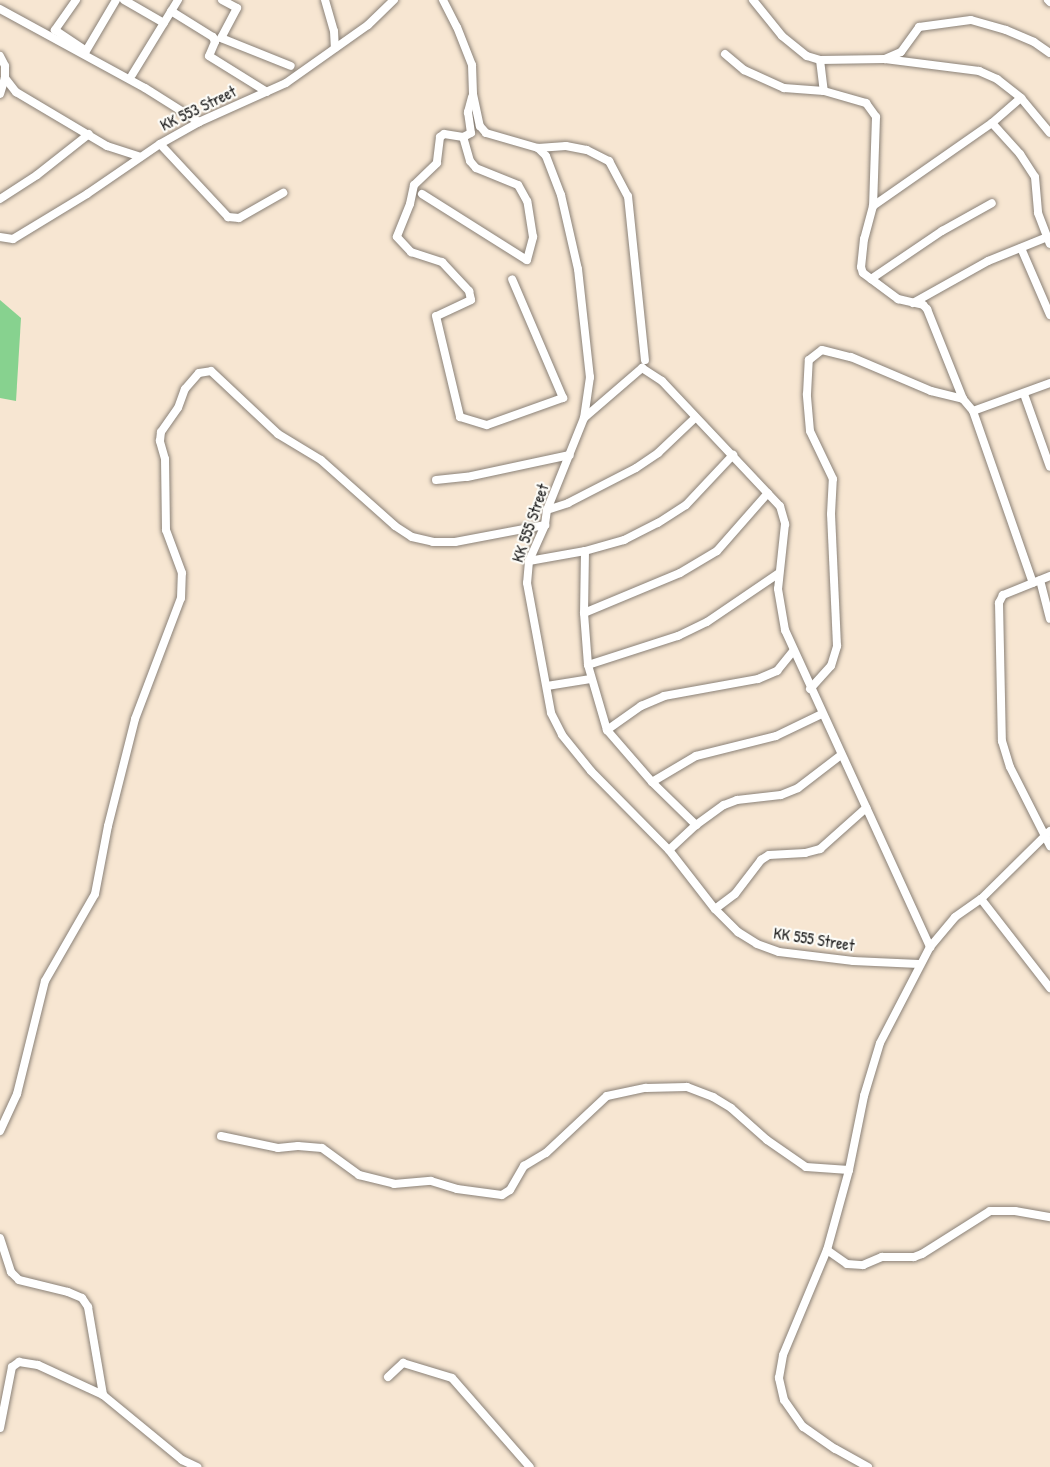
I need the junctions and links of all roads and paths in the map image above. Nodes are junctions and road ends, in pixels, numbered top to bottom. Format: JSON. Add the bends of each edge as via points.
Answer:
{"nodes":[{"id":1,"x":76,"y":0,"type":"edge"},
{"id":2,"x":116,"y":0,"type":"edge"},
{"id":3,"x":124,"y":0,"type":"edge"},
{"id":4,"x":178,"y":0,"type":"edge"},
{"id":5,"x":222,"y":0,"type":"edge"},
{"id":6,"x":325,"y":0,"type":"edge"},
{"id":7,"x":394,"y":0,"type":"edge"},
{"id":8,"x":443,"y":0,"type":"edge"},
{"id":9,"x":753,"y":0,"type":"edge"},
{"id":10,"x":0,"y":9,"type":"edge"},
{"id":11,"x":171,"y":11,"type":"junction"},
{"id":12,"x":164,"y":23,"type":"junction"},
{"id":13,"x":335,"y":48,"type":"junction"},
{"id":14,"x":1050,"y":52,"type":"edge"},
{"id":15,"x":725,"y":54,"type":"dead end"},
{"id":16,"x":0,"y":56,"type":"edge"},
{"id":17,"x":885,"y":59,"type":"junction"},
{"id":18,"x":820,"y":60,"type":"junction"},
{"id":19,"x":291,"y":66,"type":"dead end"},
{"id":20,"x":132,"y":75,"type":"dead end"},
{"id":21,"x":5,"y":78,"type":"junction"},
{"id":22,"x":824,"y":91,"type":"junction"},
{"id":23,"x":267,"y":92,"type":"junction"},
{"id":24,"x":0,"y":94,"type":"edge"},
{"id":25,"x":473,"y":94,"type":"junction"},
{"id":26,"x":1021,"y":98,"type":"junction"},
{"id":27,"x":199,"y":122,"type":"junction"},
{"id":28,"x":992,"y":123,"type":"junction"},
{"id":29,"x":1050,"y":133,"type":"edge"},
{"id":30,"x":89,"y":134,"type":"junction"},
{"id":31,"x":463,"y":137,"type":"junction"},
{"id":32,"x":160,"y":144,"type":"junction"},
{"id":33,"x":538,"y":148,"type":"junction"},
{"id":34,"x":140,"y":157,"type":"junction"},
{"id":35,"x":282,"y":193,"type":"dead end"},
{"id":36,"x":422,"y":194,"type":"dead end"},
{"id":37,"x":0,"y":199,"type":"edge"},
{"id":38,"x":992,"y":203,"type":"dead end"},
{"id":39,"x":873,"y":206,"type":"junction"},
{"id":40,"x":0,"y":237,"type":"edge"},
{"id":41,"x":1048,"y":241,"type":"edge"},
{"id":42,"x":1021,"y":248,"type":"junction"},
{"id":43,"x":512,"y":279,"type":"dead end"},
{"id":44,"x":871,"y":279,"type":"junction"},
{"id":45,"x":913,"y":303,"type":"junction"},
{"id":46,"x":1050,"y":315,"type":"edge"},
{"id":47,"x":645,"y":360,"type":"dead end"},
{"id":48,"x":1050,"y":383,"type":"edge"},
{"id":49,"x":1024,"y":394,"type":"junction"},
{"id":50,"x":963,"y":399,"type":"junction"},
{"id":51,"x":973,"y":411,"type":"junction"},
{"id":52,"x":584,"y":418,"type":"junction"},
{"id":53,"x":695,"y":418,"type":"junction"},
{"id":54,"x":570,"y":455,"type":"junction"},
{"id":55,"x":733,"y":455,"type":"junction"},
{"id":56,"x":1050,"y":467,"type":"edge"},
{"id":57,"x":436,"y":480,"type":"dead end"},
{"id":58,"x":768,"y":493,"type":"junction"},
{"id":59,"x":547,"y":510,"type":"junction"},
{"id":60,"x":545,"y":525,"type":"junction"},
{"id":61,"x":585,"y":551,"type":"junction"},
{"id":62,"x":529,"y":561,"type":"junction"},
{"id":63,"x":779,"y":573,"type":"junction"},
{"id":64,"x":1050,"y":576,"type":"edge"},
{"id":65,"x":1037,"y":581,"type":"junction"},
{"id":66,"x":584,"y":613,"type":"junction"},
{"id":67,"x":1050,"y":619,"type":"edge"},
{"id":68,"x":793,"y":651,"type":"junction"},
{"id":69,"x":588,"y":665,"type":"junction"},
{"id":70,"x":590,"y":679,"type":"junction"},
{"id":71,"x":547,"y":686,"type":"junction"},
{"id":72,"x":810,"y":689,"type":"junction"},
{"id":73,"x":822,"y":714,"type":"junction"},
{"id":74,"x":607,"y":730,"type":"junction"},
{"id":75,"x":841,"y":754,"type":"junction"},
{"id":76,"x":652,"y":782,"type":"junction"},
{"id":77,"x":866,"y":808,"type":"junction"},
{"id":78,"x":696,"y":825,"type":"junction"},
{"id":79,"x":1048,"y":834,"type":"edge"},
{"id":80,"x":1050,"y":846,"type":"edge"},
{"id":81,"x":669,"y":850,"type":"junction"},
{"id":82,"x":981,"y":899,"type":"junction"},
{"id":83,"x":715,"y":909,"type":"junction"},
{"id":84,"x":930,"y":947,"type":"junction"},
{"id":85,"x":919,"y":964,"type":"junction"},
{"id":86,"x":1050,"y":988,"type":"edge"},
{"id":87,"x":0,"y":1131,"type":"edge"},
{"id":88,"x":221,"y":1136,"type":"dead end"},
{"id":89,"x":849,"y":1170,"type":"junction"},
{"id":90,"x":1050,"y":1217,"type":"edge"},
{"id":91,"x":0,"y":1238,"type":"edge"},
{"id":92,"x":827,"y":1250,"type":"junction"},
{"id":93,"x":388,"y":1377,"type":"dead end"},
{"id":94,"x":104,"y":1395,"type":"junction"},
{"id":95,"x":0,"y":1428,"type":"edge"},
{"id":96,"x":197,"y":1467,"type":"edge"},
{"id":97,"x":530,"y":1467,"type":"edge"},
{"id":98,"x":868,"y":1467,"type":"edge"}],
"edges":[{"from":1,"to":2,"type":"street","via":[[56,30],[86,51]]},
{"from":3,"to":12,"type":"street"},
{"from":4,"to":11,"type":"street"},
{"from":5,"to":19,"type":"street","via":[[237,8],[221,38]]},
{"from":6,"to":13,"type":"street"},
{"from":7,"to":13,"type":"street","name":"KK 553 Street"},
{"from":8,"to":25,"type":"street","via":[[469,56]]},
{"from":9,"to":18,"type":"street","via":[[788,42]]},
{"from":10,"to":27,"type":"street"},
{"from":11,"to":12,"type":"street"},
{"from":11,"to":23,"type":"street","via":[[213,37],[209,56]]},
{"from":12,"to":20,"type":"street"},
{"from":13,"to":23,"type":"street","name":"KK 553 Street"},
{"from":14,"to":17,"type":"street","via":[[1006,30],[971,20],[919,27],[901,52]]},
{"from":15,"to":22,"type":"street","via":[[744,70],[784,88]]},
{"from":16,"to":21,"type":"street"},
{"from":17,"to":18,"type":"street"},
{"from":17,"to":26,"type":"street","via":[[979,71],[997,79]]},
{"from":18,"to":22,"type":"street"},
{"from":21,"to":24,"type":"street"},
{"from":21,"to":30,"type":"street","via":[[16,92]]},
{"from":22,"to":39,"type":"street","via":[[866,103],[876,117]]},
{"from":23,"to":27,"type":"street","name":"KK 553 Street"},
{"from":25,"to":31,"type":"street","via":[[468,112],[471,133]]},
{"from":25,"to":33,"type":"street","via":[[486,133]]},
{"from":26,"to":28,"type":"street"},
{"from":26,"to":29,"type":"street"},
{"from":27,"to":32,"type":"street","name":"KK 553 Street"},
{"from":28,"to":39,"type":"street"},
{"from":28,"to":41,"type":"street","via":[[1035,177],[1038,213]]},
{"from":30,"to":34,"type":"street","via":[[107,146]]},
{"from":30,"to":37,"type":"street"},
{"from":31,"to":36,"type":"street","via":[[476,168],[518,185],[527,201],[533,237],[527,260]]},
{"from":31,"to":43,"type":"street","via":[[440,137],[438,160],[414,185],[397,237],[411,252],[442,262],[469,291],[471,300],[436,316],[460,417],[487,425],[563,398]]},
{"from":32,"to":34,"type":"street","name":"KK 553 Street"},
{"from":32,"to":35,"type":"street","via":[[228,217],[239,218]]},
{"from":33,"to":47,"type":"street","via":[[566,146],[587,150],[609,161],[628,196]]},
{"from":33,"to":52,"type":"street","name":"KK 555 Street","via":[[546,156],[558,187],[578,268],[590,363]]},
{"from":34,"to":40,"type":"street","name":"KK 553 Street","via":[[13,239]]},
{"from":38,"to":44,"type":"street"},
{"from":39,"to":44,"type":"street","via":[[861,267]]},
{"from":41,"to":42,"type":"street"},
{"from":42,"to":45,"type":"street","via":[[988,261]]},
{"from":42,"to":46,"type":"street"},
{"from":44,"to":45,"type":"street","via":[[898,299]]},
{"from":45,"to":50,"type":"street","via":[[927,309]]},
{"from":48,"to":49,"type":"street"},
{"from":49,"to":51,"type":"street"},
{"from":49,"to":56,"type":"street"},
{"from":50,"to":51,"type":"street"},
{"from":50,"to":72,"type":"street","via":[[930,391],[851,357],[822,350],[809,360],[810,431],[833,479],[837,646],[831,666]]},
{"from":51,"to":65,"type":"street"},
{"from":52,"to":53,"type":"street","via":[[642,368],[662,381]]},
{"from":52,"to":54,"type":"street","name":"KK 555 Street"},
{"from":53,"to":55,"type":"street"},
{"from":53,"to":59,"type":"street","via":[[636,468]]},
{"from":54,"to":57,"type":"street"},
{"from":54,"to":59,"type":"street","name":"KK 555 Street"},
{"from":55,"to":58,"type":"street"},
{"from":55,"to":61,"type":"street","via":[[686,505],[624,540]]},
{"from":58,"to":63,"type":"street","via":[[780,506],[785,524]]},
{"from":58,"to":66,"type":"street","via":[[717,551],[680,573]]},
{"from":59,"to":60,"type":"street","name":"KK 555 Street"},
{"from":60,"to":62,"type":"street","name":"KK 555 Street"},
{"from":60,"to":87,"type":"street","via":[[455,542],[412,537],[321,460],[278,434],[211,371],[199,373],[185,389],[160,441],[165,459],[166,530],[182,573],[181,598],[135,719],[95,894],[45,981],[17,1094]]},
{"from":61,"to":62,"type":"street"},
{"from":61,"to":66,"type":"street"},
{"from":62,"to":71,"type":"street","name":"KK 555 Street","via":[[527,583]]},
{"from":63,"to":68,"type":"street","via":[[780,605]]},
{"from":63,"to":69,"type":"street","via":[[707,622],[678,636]]},
{"from":64,"to":65,"type":"street"},
{"from":65,"to":67,"type":"street"},
{"from":65,"to":79,"type":"street","via":[[1000,598],[1000,725],[1010,767]]},
{"from":66,"to":69,"type":"street"},
{"from":68,"to":72,"type":"street"},
{"from":68,"to":74,"type":"street","via":[[777,671],[758,679],[664,696],[641,706]]},
{"from":69,"to":70,"type":"street"},
{"from":70,"to":71,"type":"street"},
{"from":70,"to":74,"type":"street"},
{"from":71,"to":81,"type":"street","name":"KK 555 Street","via":[[551,713],[562,735],[591,771]]},
{"from":72,"to":73,"type":"street"},
{"from":73,"to":75,"type":"street"},
{"from":73,"to":76,"type":"street","via":[[776,736],[696,756]]},
{"from":74,"to":76,"type":"street"},
{"from":75,"to":77,"type":"street"},
{"from":75,"to":78,"type":"street","via":[[798,789],[763,799],[737,800]]},
{"from":76,"to":78,"type":"street"},
{"from":77,"to":83,"type":"street","via":[[820,849],[769,855],[761,860],[735,894]]},
{"from":77,"to":84,"type":"street"},
{"from":78,"to":81,"type":"street"},
{"from":79,"to":80,"type":"street"},
{"from":79,"to":82,"type":"street"},
{"from":81,"to":83,"type":"street","name":"KK 555 Street"},
{"from":82,"to":84,"type":"street","via":[[955,917]]},
{"from":82,"to":86,"type":"street"},
{"from":83,"to":85,"type":"street","name":"KK 555 Street","via":[[738,932],[779,952]]},
{"from":84,"to":85,"type":"street"},
{"from":85,"to":89,"type":"street","via":[[880,1043]]},
{"from":88,"to":89,"type":"street","via":[[278,1148],[322,1148],[359,1175],[394,1184],[432,1181],[502,1195],[510,1190],[524,1166],[546,1153],[607,1096],[646,1088],[687,1088],[731,1108],[806,1167]]},
{"from":89,"to":92,"type":"street"},
{"from":90,"to":92,"type":"street","via":[[990,1211],[922,1254],[882,1257],[863,1265],[847,1264]]},
{"from":91,"to":94,"type":"street","via":[[11,1272],[19,1280],[82,1298],[92,1319]]},
{"from":92,"to":98,"type":"street","via":[[783,1354],[779,1378],[784,1400],[804,1427]]},
{"from":93,"to":97,"type":"street","via":[[403,1363],[452,1378]]},
{"from":94,"to":95,"type":"street","via":[[38,1365],[19,1362],[12,1367]]},
{"from":94,"to":96,"type":"street","via":[[182,1460]]}]}
